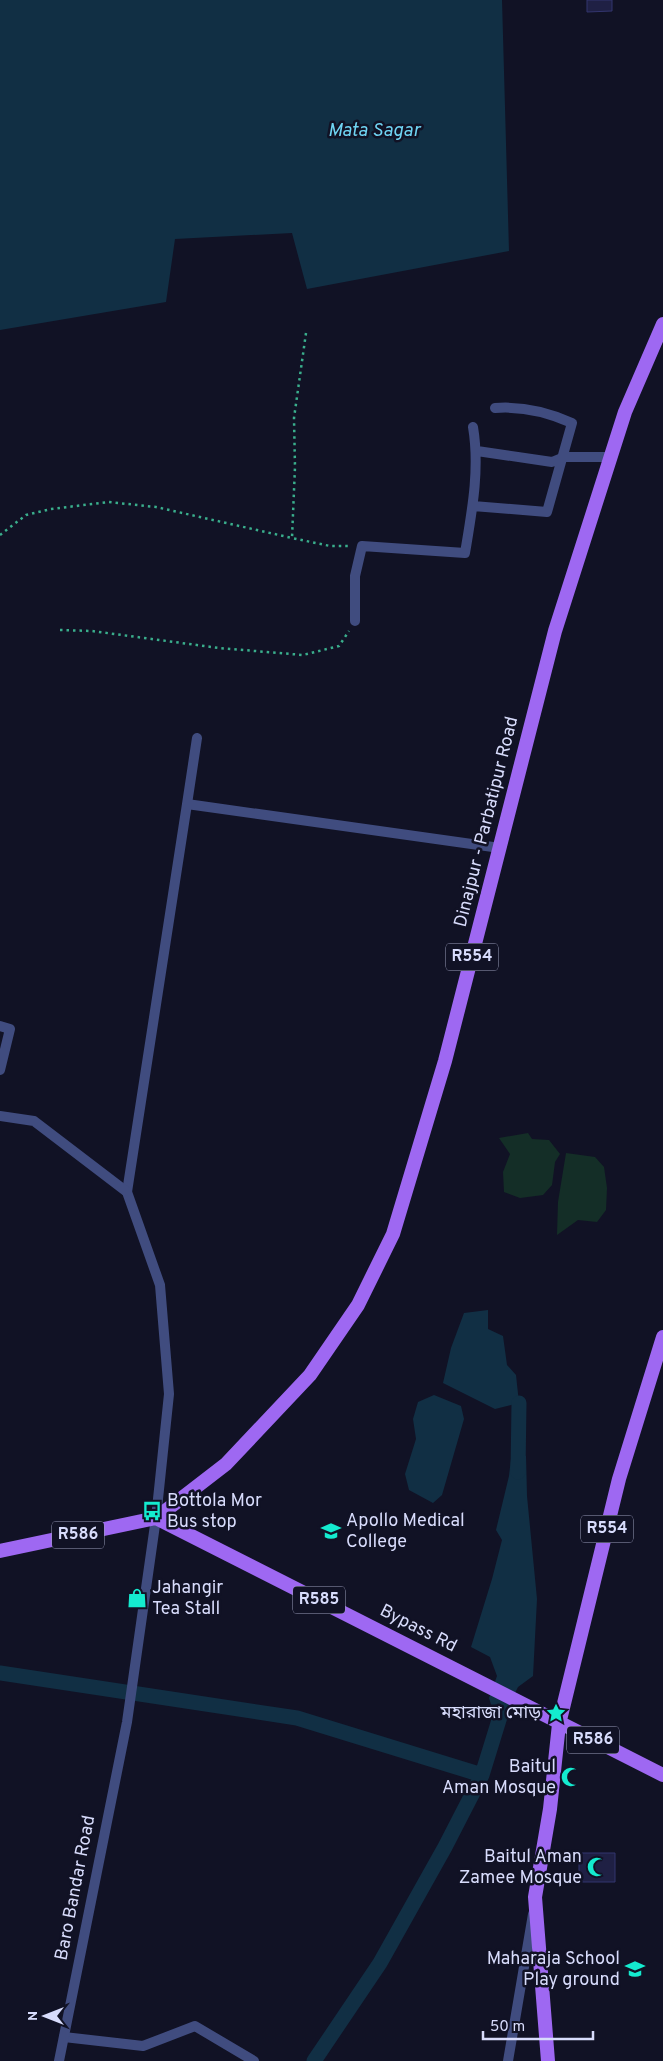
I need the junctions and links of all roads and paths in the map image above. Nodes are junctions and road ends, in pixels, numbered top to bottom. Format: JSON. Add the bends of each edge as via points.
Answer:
{"nodes":[{"id":1,"x":663,"y":324,"type":"edge"},
{"id":2,"x":306,"y":332,"type":"dead end"},
{"id":3,"x":495,"y":408,"type":"dead end"},
{"id":4,"x":473,"y":427,"type":"dead end"},
{"id":5,"x":477,"y":452,"type":"junction"},
{"id":6,"x":564,"y":456,"type":"junction"},
{"id":7,"x":611,"y":457,"type":"junction"},
{"id":8,"x":473,"y":506,"type":"junction"},
{"id":9,"x":0,"y":535,"type":"edge"},
{"id":10,"x":292,"y":538,"type":"junction"},
{"id":11,"x":362,"y":546,"type":"junction"},
{"id":12,"x":355,"y":621,"type":"joint"},
{"id":13,"x":60,"y":630,"type":"dead end"},
{"id":14,"x":197,"y":738,"type":"dead end"},
{"id":15,"x":187,"y":804,"type":"junction"},
{"id":16,"x":500,"y":848,"type":"junction"},
{"id":17,"x":0,"y":1026,"type":"edge"},
{"id":18,"x":0,"y":1070,"type":"edge"},
{"id":19,"x":0,"y":1116,"type":"edge"},
{"id":20,"x":127,"y":1192,"type":"junction"},
{"id":21,"x":663,"y":1337,"type":"edge"},
{"id":22,"x":156,"y":1518,"type":"junction"},
{"id":23,"x":0,"y":1551,"type":"edge"},
{"id":24,"x":523,"y":1704,"type":"joint"},
{"id":25,"x":560,"y":1724,"type":"junction"},
{"id":26,"x":663,"y":1775,"type":"edge"},
{"id":27,"x":536,"y":1897,"type":"junction"},
{"id":28,"x":64,"y":2037,"type":"junction"},
{"id":29,"x":59,"y":2061,"type":"edge"},
{"id":30,"x":254,"y":2061,"type":"edge"},
{"id":31,"x":508,"y":2061,"type":"edge"},
{"id":32,"x":548,"y":2061,"type":"edge"}],
"edges":[{"from":1,"to":7,"type":"main road","name":"Dinajpur - Parbatipur Road","number":"R554","via":[[625,412]]},
{"from":2,"to":10,"type":"path","via":[[294,418]]},
{"from":3,"to":6,"type":"street","via":[[514,406],[553,414],[572,423]]},
{"from":4,"to":5,"type":"street"},
{"from":5,"to":6,"type":"street","via":[[552,462]]},
{"from":5,"to":8,"type":"street"},
{"from":6,"to":7,"type":"street"},
{"from":6,"to":8,"type":"street","via":[[547,512]]},
{"from":7,"to":16,"type":"main road","name":"Dinajpur - Parbatipur Road","number":"R554","via":[[555,631]]},
{"from":8,"to":11,"type":"street","via":[[466,554]]},
{"from":9,"to":10,"type":"path","via":[[26,515],[109,502],[156,507]]},
{"from":10,"to":11,"type":"path","via":[[330,546]]},
{"from":11,"to":12,"type":"street","via":[[355,576]]},
{"from":12,"to":13,"type":"path","via":[[339,646],[303,655]]},
{"from":14,"to":15,"type":"street"},
{"from":15,"to":16,"type":"street"},
{"from":15,"to":20,"type":"street"},
{"from":16,"to":22,"type":"main road","name":"Dinajpur - Parbatipur Road","number":"R554","via":[[445,1061],[393,1234],[358,1305],[310,1376],[226,1464]]},
{"from":17,"to":18,"type":"street","via":[[10,1028]]},
{"from":19,"to":20,"type":"street","via":[[34,1121]]},
{"from":20,"to":22,"type":"street","name":"Baro Bandar Road","via":[[160,1285],[169,1394]]},
{"from":21,"to":25,"type":"main road","number":"R554","via":[[619,1479]]},
{"from":22,"to":23,"type":"main road","number":"R586"},
{"from":22,"to":24,"type":"main road","name":"Bypass Rd","number":"R585"},
{"from":22,"to":28,"type":"street","name":"Baro Bandar Road","via":[[127,1722]]},
{"from":24,"to":25,"type":"main road","name":"Bypass Rd","number":"R586"},
{"from":25,"to":26,"type":"main road","name":"Bypass Rd","number":"R586"},
{"from":25,"to":27,"type":"main road","number":"R554"},
{"from":27,"to":31,"type":"street"},
{"from":27,"to":32,"type":"main road","number":"R554"},
{"from":28,"to":29,"type":"street","name":"Baro Bandar Road"},
{"from":28,"to":30,"type":"street","via":[[143,2046],[195,2026]]}]}
